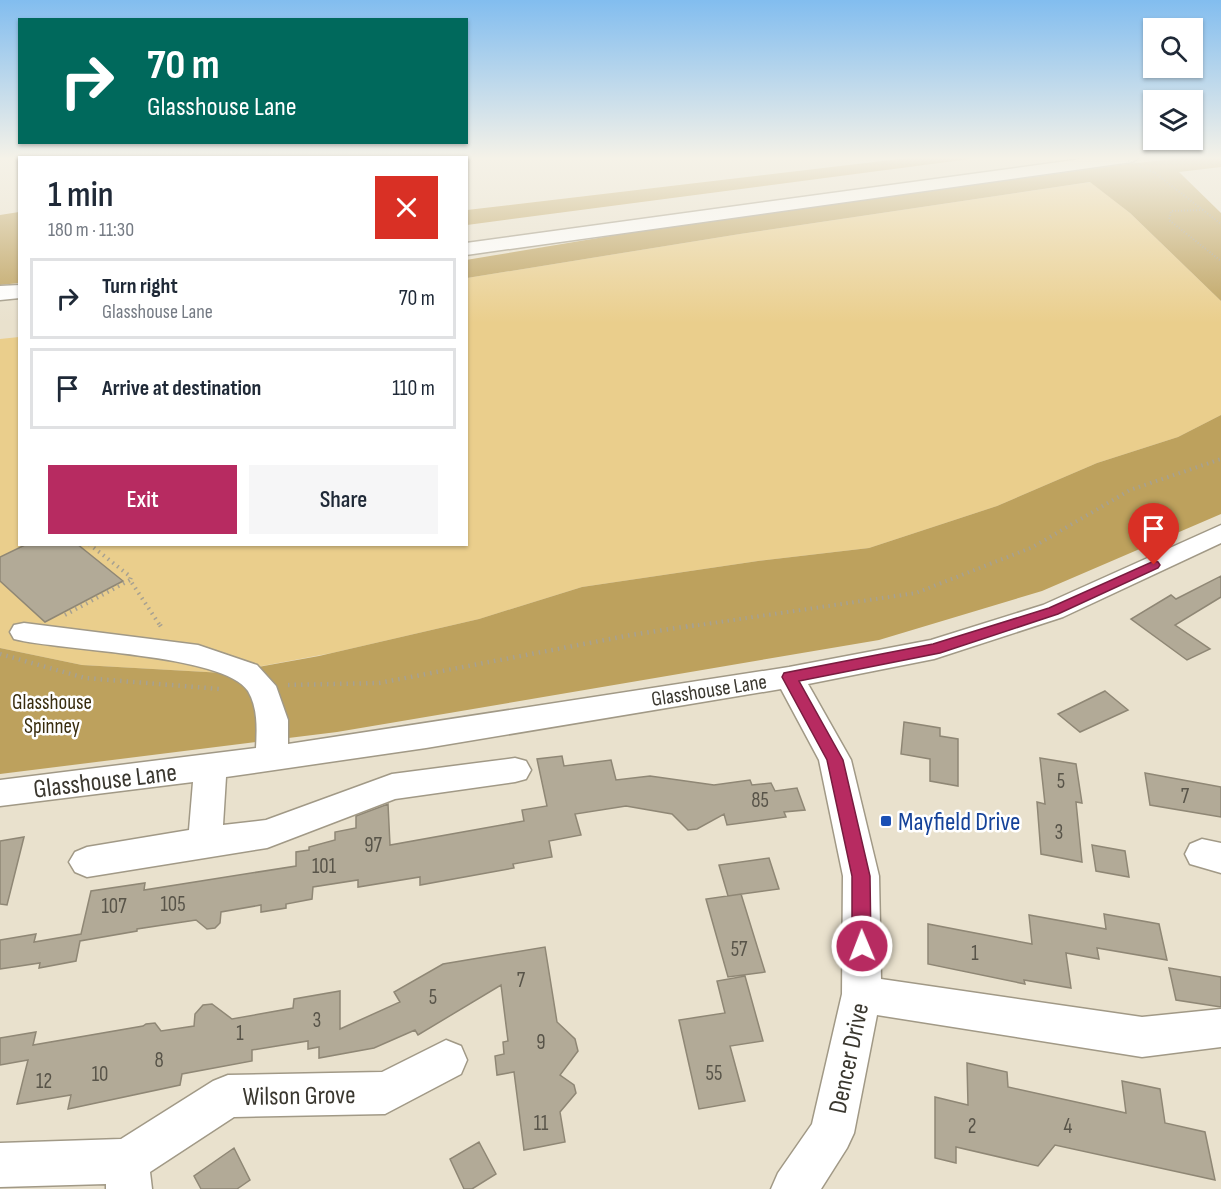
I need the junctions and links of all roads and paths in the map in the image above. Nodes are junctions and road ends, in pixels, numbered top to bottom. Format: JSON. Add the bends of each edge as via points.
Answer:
{"nodes":[{"id":1,"x":632,"y":212,"type":"edge"},
{"id":2,"x":730,"y":212,"type":"edge"},
{"id":3,"x":1171,"y":212,"type":"edge"},
{"id":4,"x":1206,"y":212,"type":"edge"},
{"id":5,"x":1221,"y":224,"type":"edge"},
{"id":6,"x":468,"y":235,"type":"edge"},
{"id":7,"x":468,"y":249,"type":"edge"},
{"id":8,"x":1221,"y":261,"type":"edge"},
{"id":9,"x":18,"y":291,"type":"edge"},
{"id":10,"x":0,"y":293,"type":"edge"},
{"id":11,"x":18,"y":308,"type":"edge"},
{"id":12,"x":0,"y":310,"type":"edge"},
{"id":13,"x":1221,"y":459,"type":"edge"},
{"id":14,"x":1221,"y":533,"type":"edge"},
{"id":15,"x":92,"y":546,"type":"edge"},
{"id":16,"x":130,"y":579,"type":"junction"},
{"id":17,"x":28,"y":633,"type":"joint"},
{"id":18,"x":180,"y":653,"type":"junction"},
{"id":19,"x":0,"y":654,"type":"edge"},
{"id":20,"x":789,"y":677,"type":"junction"},
{"id":21,"x":261,"y":686,"type":"junction"},
{"id":22,"x":271,"y":758,"type":"junction"},
{"id":23,"x":211,"y":767,"type":"junction"},
{"id":24,"x":515,"y":770,"type":"dead end"},
{"id":25,"x":0,"y":793,"type":"edge"},
{"id":26,"x":205,"y":842,"type":"junction"},
{"id":27,"x":87,"y":862,"type":"dead end"},
{"id":28,"x":862,"y":994,"type":"junction"},
{"id":29,"x":1221,"y":1028,"type":"edge"},
{"id":30,"x":446,"y":1060,"type":"dead end"},
{"id":31,"x":0,"y":1165,"type":"edge"},
{"id":32,"x":128,"y":1175,"type":"edge"},
{"id":33,"x":794,"y":1189,"type":"edge"}],
"edges":[{"from":1,"to":6,"type":"highway"},
{"from":2,"to":7,"type":"highway"},
{"from":3,"to":8,"type":"path","via":[[1169,220]]},
{"from":4,"to":5,"type":"path"},
{"from":9,"to":10,"type":"highway"},
{"from":11,"to":12,"type":"highway"},
{"from":13,"to":21,"type":"path","via":[[1130,490],[1033,547],[916,593],[631,635],[379,683]]},
{"from":14,"to":20,"type":"street","name":"Glasshouse Lane","via":[[1053,611],[934,649]]},
{"from":15,"to":16,"type":"path"},
{"from":16,"to":17,"type":"path"},
{"from":16,"to":18,"type":"path"},
{"from":17,"to":18,"type":"street"},
{"from":18,"to":21,"type":"street","via":[[247,672]]},
{"from":19,"to":21,"type":"path","via":[[85,678],[227,690]]},
{"from":20,"to":22,"type":"street","name":"Glasshouse Lane"},
{"from":20,"to":28,"type":"street","name":"Dencer Drive","via":[[835,760],[861,876]]},
{"from":21,"to":22,"type":"street","via":[[273,720]]},
{"from":22,"to":23,"type":"street","name":"Glasshouse Lane"},
{"from":23,"to":25,"type":"street","name":"Glasshouse Lane"},
{"from":23,"to":26,"type":"street","name":"Glasshouse Lane"},
{"from":24,"to":26,"type":"street","via":[[392,788],[267,834]]},
{"from":26,"to":27,"type":"street"},
{"from":28,"to":29,"type":"street","via":[[1142,1037]]},
{"from":28,"to":33,"type":"street","name":"Dencer Drive","via":[[832,1133]]},
{"from":30,"to":32,"type":"street","name":"Wilson Grove","via":[[385,1093],[228,1096]]},
{"from":31,"to":32,"type":"street"}]}
